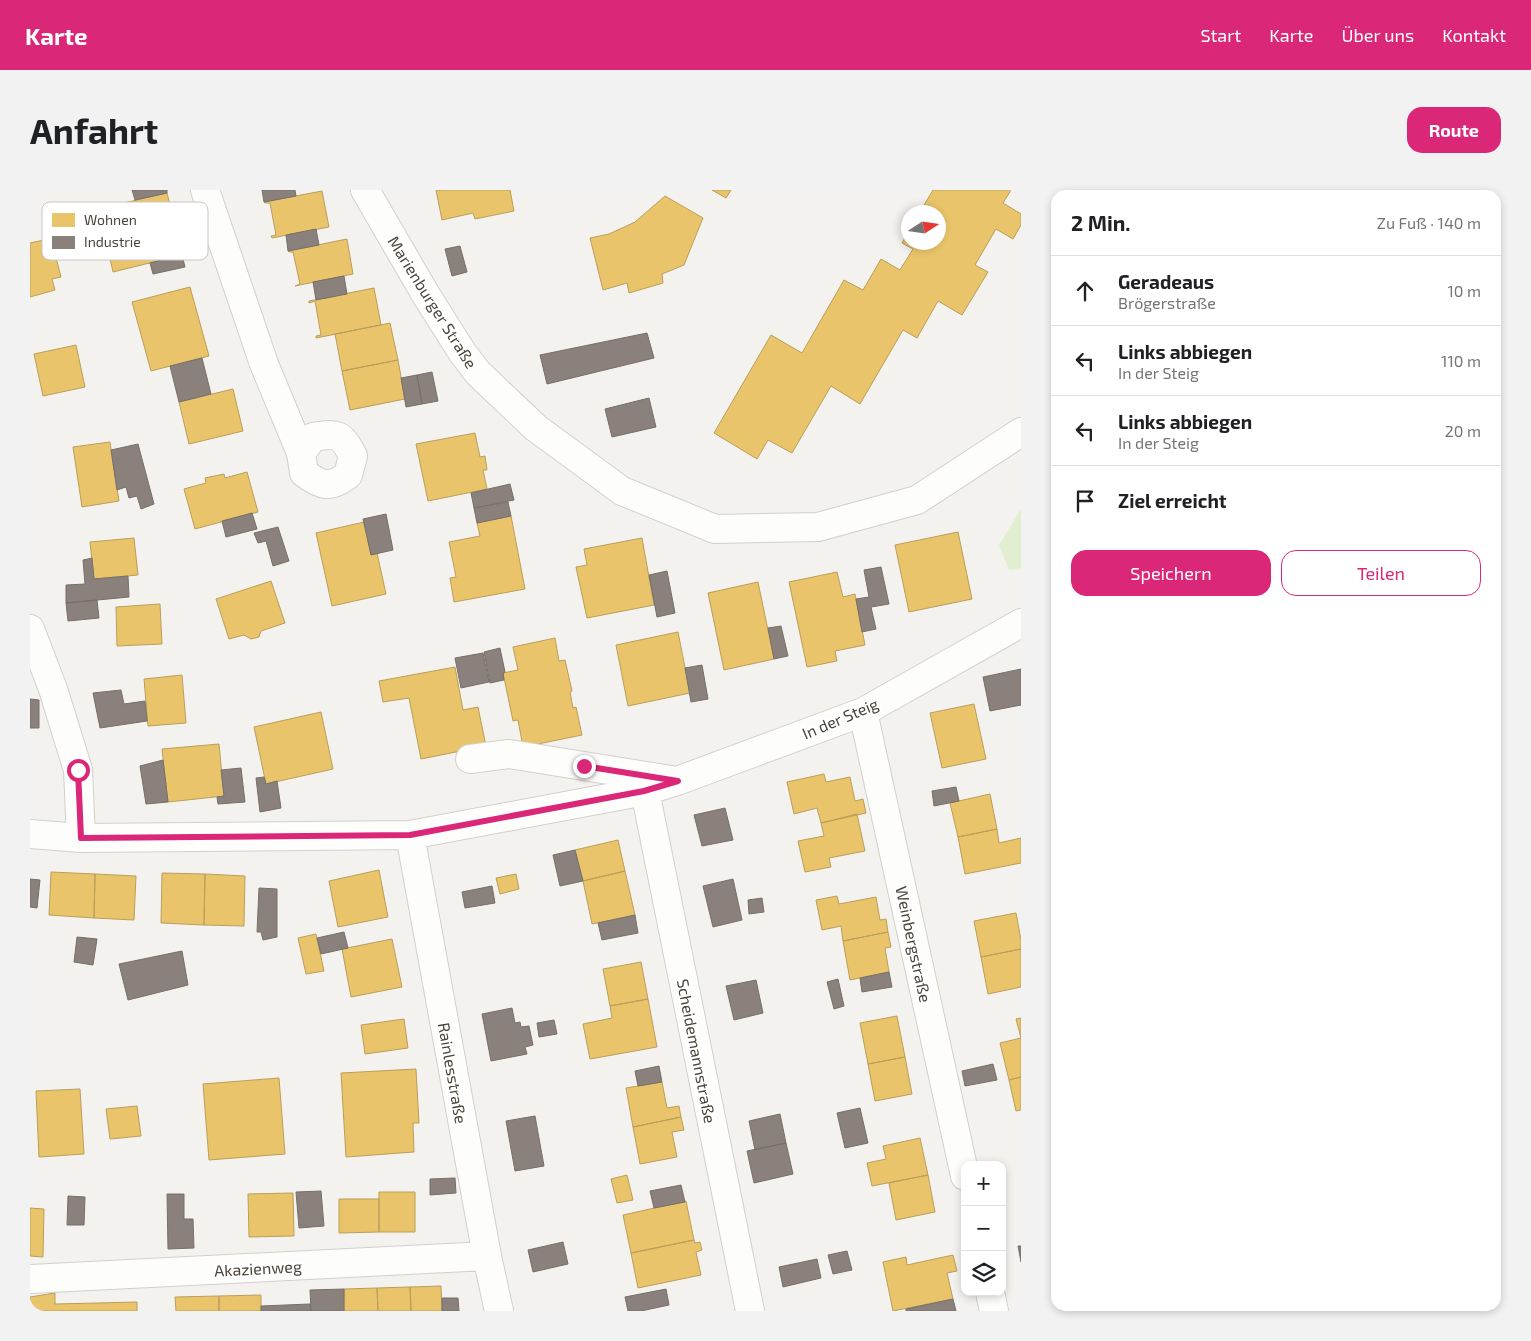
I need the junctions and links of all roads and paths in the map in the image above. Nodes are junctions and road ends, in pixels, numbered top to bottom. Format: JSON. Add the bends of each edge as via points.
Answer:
{"nodes":[{"id":1,"x":206,"y":190,"type":"edge"},
{"id":2,"x":365,"y":190,"type":"edge"},
{"id":3,"x":1021,"y":432,"type":"edge"},
{"id":4,"x":301,"y":453,"type":"dead end"},
{"id":5,"x":1021,"y":623,"type":"edge"},
{"id":6,"x":30,"y":629,"type":"edge"},
{"id":7,"x":863,"y":712,"type":"junction"},
{"id":8,"x":470,"y":759,"type":"dead end"},
{"id":9,"x":678,"y":781,"type":"junction"},
{"id":10,"x":644,"y":791,"type":"junction"},
{"id":11,"x":30,"y":834,"type":"edge"},
{"id":12,"x":410,"y":835,"type":"junction"},
{"id":13,"x":81,"y":838,"type":"junction"},
{"id":14,"x":962,"y":1161,"type":"edge"},
{"id":15,"x":486,"y":1256,"type":"junction"},
{"id":16,"x":30,"y":1279,"type":"edge"},
{"id":17,"x":991,"y":1296,"type":"edge"},
{"id":18,"x":499,"y":1311,"type":"edge"},
{"id":19,"x":750,"y":1311,"type":"edge"},
{"id":20,"x":994,"y":1311,"type":"edge"}],
"edges":[{"from":1,"to":4,"type":"street","via":[[264,364]]},
{"from":2,"to":3,"type":"street","name":"Marienburger Straße","via":[[431,303],[478,373],[536,428],[622,491],[715,529],[818,527],[917,500]]},
{"from":5,"to":7,"type":"street","name":"In der Steig"},
{"from":6,"to":13,"type":"street","via":[[78,770]]},
{"from":7,"to":9,"type":"street","name":"In der Steig"},
{"from":7,"to":14,"type":"street","name":"Weinbergstraße"},
{"from":8,"to":9,"type":"street","name":"In der Steig","via":[[509,754]]},
{"from":9,"to":10,"type":"street","name":"In der Steig"},
{"from":10,"to":12,"type":"street","name":"In der Steig"},
{"from":10,"to":19,"type":"street","name":"Scheidemannstraße"},
{"from":11,"to":13,"type":"street","name":"In der Steig"},
{"from":12,"to":13,"type":"street","name":"In der Steig"},
{"from":12,"to":15,"type":"street","name":"Rainlesstraße"},
{"from":15,"to":16,"type":"street","name":"Akazienweg"},
{"from":15,"to":18,"type":"street","name":"Rainlesstraße"},
{"from":17,"to":20,"type":"street"}]}
